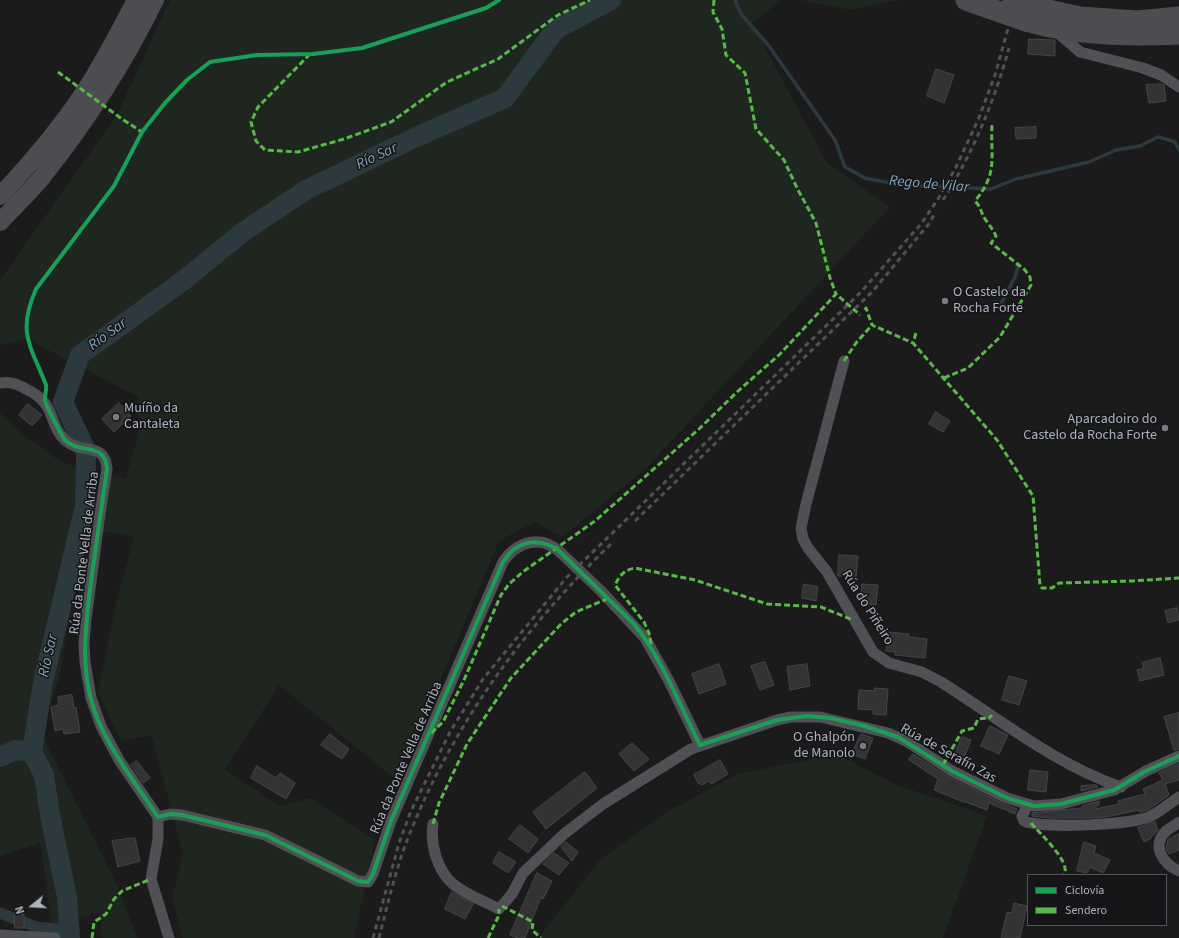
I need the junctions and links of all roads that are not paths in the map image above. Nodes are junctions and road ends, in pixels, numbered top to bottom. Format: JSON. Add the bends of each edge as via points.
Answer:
{"nodes":[{"id":1,"x":136,"y":0,"type":"edge"},
{"id":2,"x":155,"y":0,"type":"edge"},
{"id":3,"x":966,"y":0,"type":"edge"},
{"id":4,"x":1023,"y":9,"type":"edge"},
{"id":5,"x":1179,"y":17,"type":"edge"},
{"id":6,"x":1052,"y":28,"type":"junction"},
{"id":7,"x":1179,"y":34,"type":"edge"},
{"id":8,"x":1179,"y":88,"type":"edge"},
{"id":9,"x":19,"y":175,"type":"junction"},
{"id":10,"x":41,"y":178,"type":"junction"},
{"id":11,"x":0,"y":189,"type":"edge"},
{"id":12,"x":0,"y":196,"type":"edge"},
{"id":13,"x":0,"y":222,"type":"edge"},
{"id":14,"x":0,"y":235,"type":"edge"},
{"id":15,"x":844,"y":361,"type":"dead end"},
{"id":16,"x":0,"y":383,"type":"edge"},
{"id":17,"x":700,"y":744,"type":"junction"},
{"id":18,"x":1179,"y":756,"type":"edge"},
{"id":19,"x":1121,"y":787,"type":"junction"},
{"id":20,"x":1179,"y":797,"type":"edge"},
{"id":21,"x":1028,"y":805,"type":"junction"},
{"id":22,"x":158,"y":817,"type":"junction"},
{"id":23,"x":1179,"y":822,"type":"edge"},
{"id":24,"x":433,"y":824,"type":"dead end"},
{"id":25,"x":1179,"y":871,"type":"edge"},
{"id":26,"x":0,"y":935,"type":"edge"},
{"id":27,"x":40,"y":937,"type":"edge"},
{"id":28,"x":55,"y":938,"type":"edge"},
{"id":29,"x":169,"y":938,"type":"edge"}],
"edges":[{"from":1,"to":9,"type":"main road","via":[[83,94]]},
{"from":2,"to":10,"type":"main road","via":[[115,76]]},
{"from":3,"to":4,"type":"highway","bridge":true},
{"from":4,"to":5,"type":"highway","via":[[1137,21]]},
{"from":4,"to":6,"type":"highway"},
{"from":6,"to":7,"type":"highway","via":[[1114,35]]},
{"from":6,"to":8,"type":"street","via":[[1080,52],[1143,68],[1161,75]]},
{"from":9,"to":11,"type":"main road"},
{"from":9,"to":12,"type":"main road"},
{"from":10,"to":13,"type":"main road"},
{"from":10,"to":14,"type":"main road"},
{"from":15,"to":19,"type":"street","name":"Rúa do Piñeiro","via":[[806,504],[803,539],[827,572],[873,652],[889,663],[922,672],[941,682],[1052,754],[1096,779]]},
{"from":16,"to":22,"type":"street","name":"Rúa da Ponte Vella de Arriba","via":[[19,385],[44,400],[65,439],[75,446],[99,452],[104,456],[107,468],[84,642],[88,680],[94,708],[105,736]]},
{"from":17,"to":21,"type":"street","name":"Rúa de Serafín Zas","via":[[784,718],[830,718],[898,737],[952,771],[1007,798]]},
{"from":17,"to":22,"type":"street","name":"Rúa da Ponte Vella de Arriba","bridge":true,"via":[[645,638],[561,553],[547,544],[530,542],[514,549],[503,562],[400,798],[368,882],[358,881],[265,835],[182,815]]},
{"from":17,"to":24,"type":"street","name":"Rúa de Serafín Zas","via":[[603,804],[564,834],[523,873],[512,894],[499,909],[459,888],[447,877],[433,846]]},
{"from":18,"to":19,"type":"street","name":"Rúa de Serafín Zas","via":[[1152,768]]},
{"from":19,"to":21,"type":"street","name":"Rúa de Serafín Zas","via":[[1075,801]]},
{"from":20,"to":21,"type":"street","via":[[1151,816],[1116,823],[1029,823],[1024,821],[1022,816]]},
{"from":22,"to":29,"type":"street","via":[[158,839],[151,879]]},
{"from":23,"to":25,"type":"street","via":[[1166,831],[1159,842],[1161,856],[1169,867]]},
{"from":26,"to":27,"type":"street"},
{"from":27,"to":28,"type":"street"}]}
